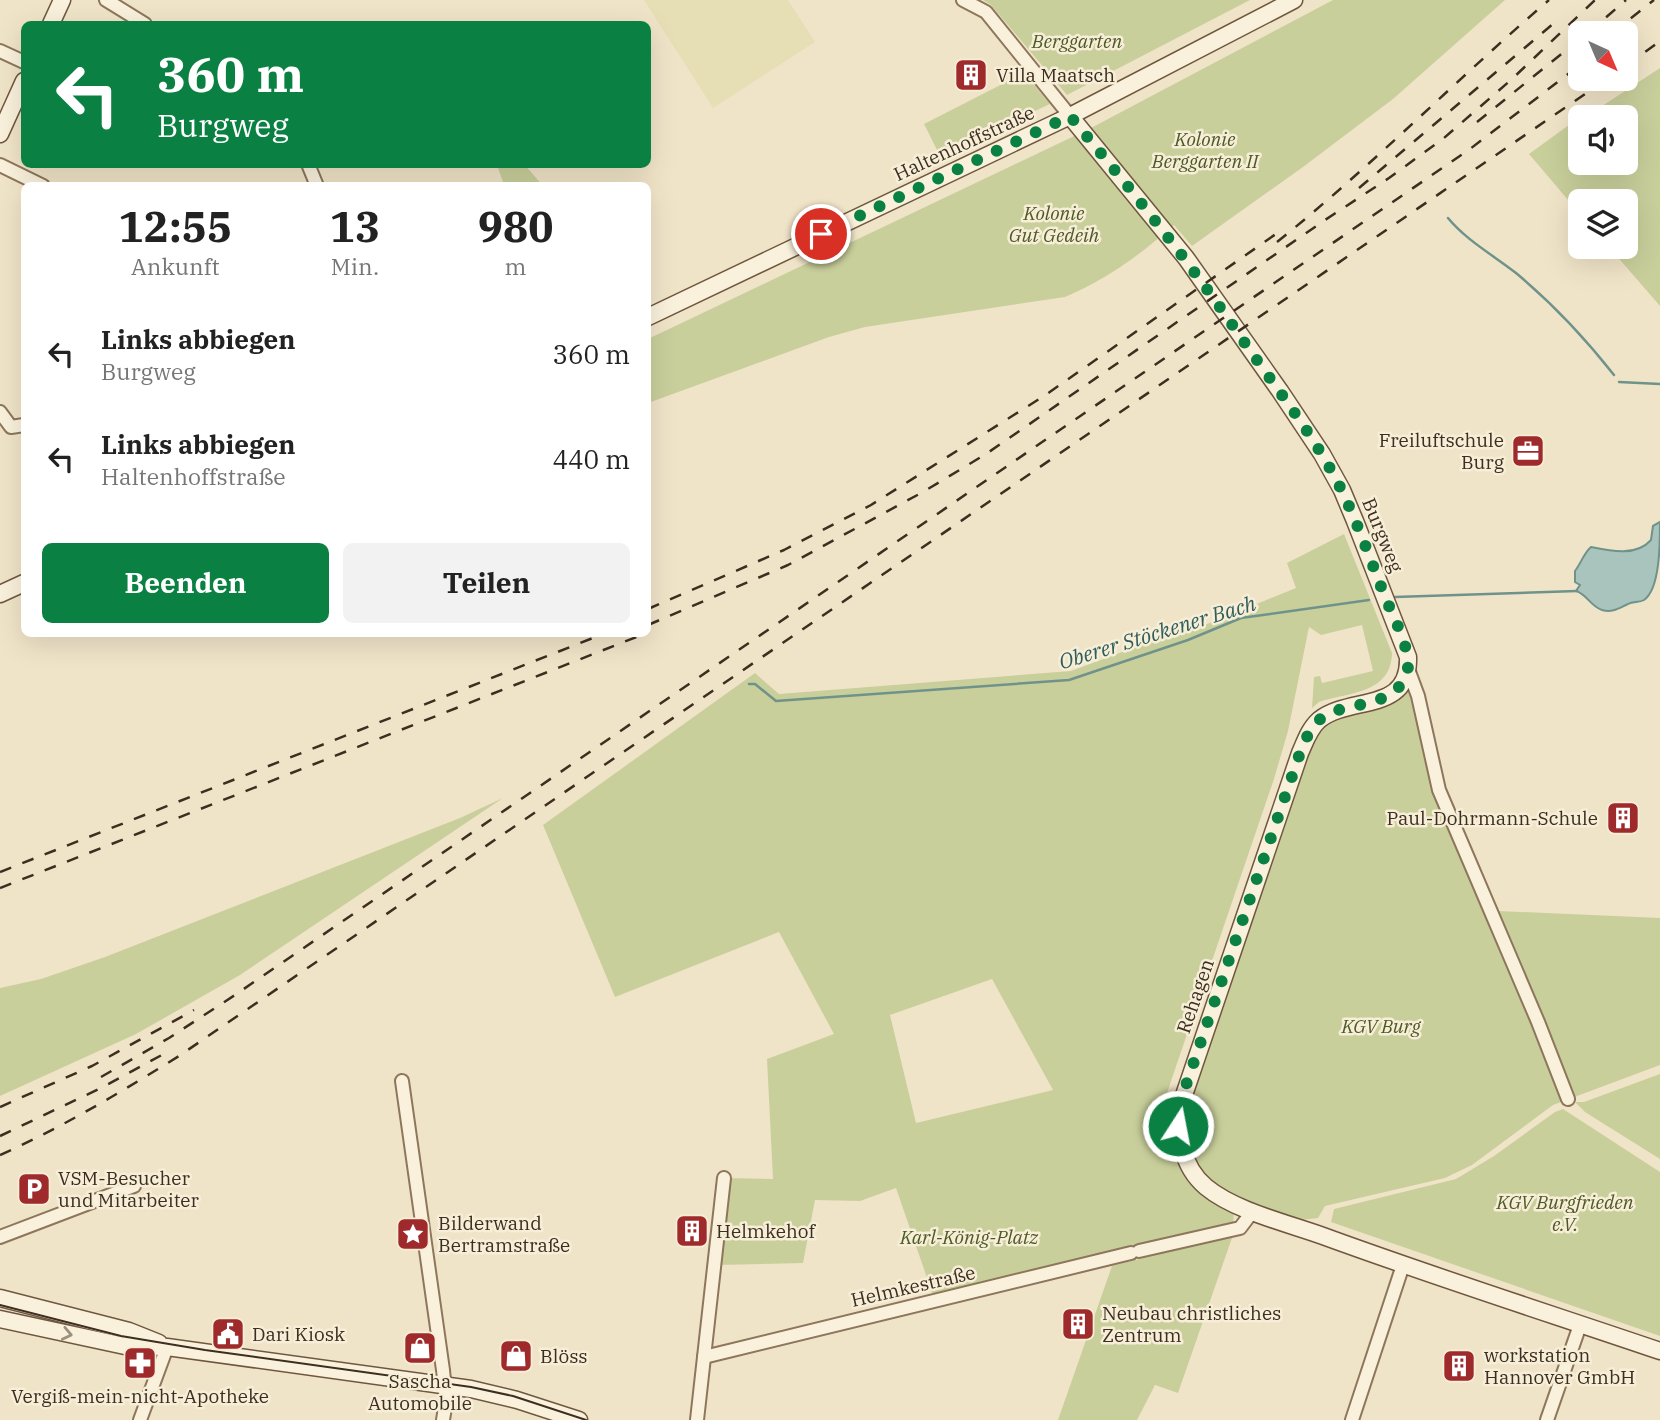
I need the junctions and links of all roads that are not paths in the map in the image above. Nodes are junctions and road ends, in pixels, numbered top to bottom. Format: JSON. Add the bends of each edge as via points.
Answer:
{"nodes":[{"id":1,"x":62,"y":0,"type":"edge"},
{"id":2,"x":106,"y":0,"type":"edge"},
{"id":3,"x":963,"y":0,"type":"edge"},
{"id":4,"x":1294,"y":0,"type":"edge"},
{"id":5,"x":52,"y":21,"type":"edge"},
{"id":6,"x":140,"y":21,"type":"edge"},
{"id":7,"x":0,"y":51,"type":"edge"},
{"id":8,"x":21,"y":61,"type":"edge"},
{"id":9,"x":21,"y":88,"type":"edge"},
{"id":10,"x":1070,"y":116,"type":"junction"},
{"id":11,"x":0,"y":134,"type":"edge"},
{"id":12,"x":0,"y":165,"type":"edge"},
{"id":13,"x":35,"y":182,"type":"edge"},
{"id":14,"x":651,"y":316,"type":"edge"},
{"id":15,"x":0,"y":412,"type":"edge"},
{"id":16,"x":18,"y":426,"type":"edge"},
{"id":17,"x":21,"y":584,"type":"edge"},
{"id":18,"x":0,"y":593,"type":"edge"},
{"id":19,"x":1408,"y":669,"type":"junction"},
{"id":20,"x":402,"y":1081,"type":"dead end"},
{"id":21,"x":1568,"y":1099,"type":"dead end"},
{"id":22,"x":724,"y":1178,"type":"dead end"},
{"id":23,"x":134,"y":1186,"type":"dead end"},
{"id":24,"x":1253,"y":1211,"type":"junction"},
{"id":25,"x":0,"y":1237,"type":"edge"},
{"id":26,"x":1403,"y":1265,"type":"junction"},
{"id":27,"x":0,"y":1298,"type":"edge"},
{"id":28,"x":0,"y":1319,"type":"edge"},
{"id":29,"x":1580,"y":1325,"type":"junction"},
{"id":30,"x":167,"y":1346,"type":"junction"},
{"id":31,"x":1660,"y":1351,"type":"edge"},
{"id":32,"x":704,"y":1357,"type":"junction"},
{"id":33,"x":445,"y":1384,"type":"junction"},
{"id":34,"x":141,"y":1420,"type":"edge"},
{"id":35,"x":443,"y":1420,"type":"edge"},
{"id":36,"x":579,"y":1420,"type":"edge"},
{"id":37,"x":697,"y":1420,"type":"edge"},
{"id":38,"x":1352,"y":1420,"type":"edge"},
{"id":39,"x":1547,"y":1420,"type":"edge"}],
"edges":[{"from":1,"to":5,"type":"street"},
{"from":2,"to":6,"type":"street"},
{"from":3,"to":10,"type":"street","name":"Burgweg","via":[[986,12]]},
{"from":4,"to":10,"type":"street","name":"Haltenhoffstraße"},
{"from":7,"to":8,"type":"street"},
{"from":9,"to":11,"type":"street"},
{"from":10,"to":14,"type":"street","name":"Haltenhoffstraße"},
{"from":10,"to":19,"type":"street","name":"Burgweg","via":[[1186,258],[1322,454],[1373,565],[1405,647]]},
{"from":12,"to":13,"type":"street"},
{"from":15,"to":16,"type":"street"},
{"from":17,"to":18,"type":"street"},
{"from":19,"to":21,"type":"street","name":"Burgweg","via":[[1439,790]]},
{"from":19,"to":24,"type":"street","name":"Rehagen","via":[[1399,688],[1384,698],[1337,710],[1310,731],[1181,1104],[1181,1142],[1195,1173],[1215,1194]]},
{"from":20,"to":33,"type":"street"},
{"from":22,"to":32,"type":"street"},
{"from":23,"to":25,"type":"street"},
{"from":24,"to":26,"type":"street","name":"Rehagen"},
{"from":24,"to":32,"type":"street","name":"Helmkestraße","via":[[1240,1228]]},
{"from":26,"to":29,"type":"street","name":"Rehagen"},
{"from":26,"to":38,"type":"street"},
{"from":27,"to":30,"type":"street","via":[[129,1331]]},
{"from":28,"to":30,"type":"street","one_way":true,"via":[[125,1346]]},
{"from":29,"to":31,"type":"street","name":"Rehagen"},
{"from":29,"to":39,"type":"street"},
{"from":30,"to":33,"type":"street"},
{"from":30,"to":34,"type":"street"},
{"from":32,"to":37,"type":"street"},
{"from":33,"to":35,"type":"street"},
{"from":33,"to":36,"type":"street","via":[[517,1399]]}]}
